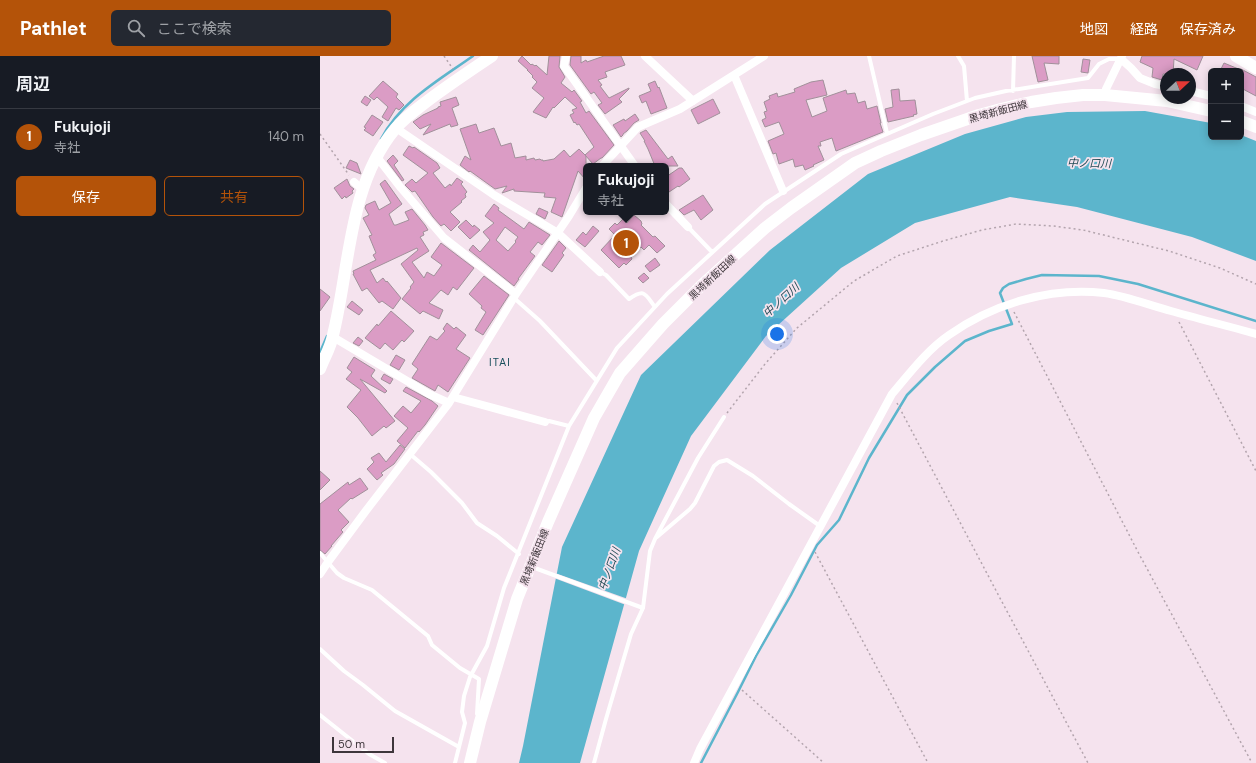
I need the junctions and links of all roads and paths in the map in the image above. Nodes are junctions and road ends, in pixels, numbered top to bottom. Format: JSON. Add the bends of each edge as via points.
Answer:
{"nodes":[{"id":1,"x":444,"y":56,"type":"edge"},
{"id":2,"x":492,"y":56,"type":"edge"},
{"id":3,"x":566,"y":56,"type":"edge"},
{"id":4,"x":645,"y":56,"type":"edge"},
{"id":5,"x":764,"y":56,"type":"edge"},
{"id":6,"x":869,"y":56,"type":"edge"},
{"id":7,"x":958,"y":56,"type":"edge"},
{"id":8,"x":1014,"y":56,"type":"edge"},
{"id":9,"x":1236,"y":56,"type":"edge"},
{"id":10,"x":1121,"y":57,"type":"edge"},
{"id":11,"x":1256,"y":68,"type":"edge"},
{"id":12,"x":734,"y":75,"type":"junction"},
{"id":13,"x":459,"y":78,"type":"junction"},
{"id":14,"x":1160,"y":85,"type":"edge"},
{"id":15,"x":1013,"y":91,"type":"junction"},
{"id":16,"x":1196,"y":92,"type":"edge"},
{"id":17,"x":1105,"y":95,"type":"junction"},
{"id":18,"x":1208,"y":95,"type":"edge"},
{"id":19,"x":693,"y":101,"type":"junction"},
{"id":20,"x":966,"y":101,"type":"junction"},
{"id":21,"x":1244,"y":107,"type":"edge"},
{"id":22,"x":1208,"y":110,"type":"edge"},
{"id":23,"x":1256,"y":112,"type":"edge"},
{"id":24,"x":1244,"y":122,"type":"edge"},
{"id":25,"x":1256,"y":127,"type":"edge"},
{"id":26,"x":396,"y":128,"type":"junction"},
{"id":27,"x":887,"y":133,"type":"junction"},
{"id":28,"x":320,"y":134,"type":"edge"},
{"id":29,"x":621,"y":146,"type":"junction"},
{"id":30,"x":377,"y":157,"type":"junction"},
{"id":31,"x":605,"y":163,"type":"edge"},
{"id":32,"x":633,"y":163,"type":"edge"},
{"id":33,"x":358,"y":186,"type":"junction"},
{"id":34,"x":783,"y":191,"type":"junction"},
{"id":35,"x":583,"y":193,"type":"edge"},
{"id":36,"x":669,"y":207,"type":"edge"},
{"id":37,"x":688,"y":227,"type":"joint"},
{"id":38,"x":558,"y":233,"type":"junction"},
{"id":39,"x":712,"y":252,"type":"junction"},
{"id":40,"x":600,"y":272,"type":"joint"},
{"id":41,"x":1256,"y":284,"type":"edge"},
{"id":42,"x":515,"y":296,"type":"junction"},
{"id":43,"x":1010,"y":304,"type":"junction"},
{"id":44,"x":655,"y":306,"type":"junction"},
{"id":45,"x":1174,"y":312,"type":"junction"},
{"id":46,"x":1256,"y":334,"type":"edge"},
{"id":47,"x":333,"y":337,"type":"junction"},
{"id":48,"x":320,"y":369,"type":"edge"},
{"id":49,"x":596,"y":380,"type":"junction"},
{"id":50,"x":892,"y":394,"type":"junction"},
{"id":51,"x":451,"y":400,"type":"junction"},
{"id":52,"x":724,"y":417,"type":"joint"},
{"id":53,"x":545,"y":422,"type":"joint"},
{"id":54,"x":569,"y":426,"type":"junction"},
{"id":55,"x":410,"y":454,"type":"junction"},
{"id":56,"x":1256,"y":471,"type":"edge"},
{"id":57,"x":821,"y":526,"type":"junction"},
{"id":58,"x":655,"y":539,"type":"junction"},
{"id":59,"x":811,"y":545,"type":"junction"},
{"id":60,"x":320,"y":553,"type":"edge"},
{"id":61,"x":519,"y":554,"type":"junction"},
{"id":62,"x":328,"y":562,"type":"junction"},
{"id":63,"x":532,"y":567,"type":"junction"},
{"id":64,"x":320,"y":574,"type":"edge"},
{"id":65,"x":643,"y":608,"type":"junction"},
{"id":66,"x":320,"y":649,"type":"edge"},
{"id":67,"x":471,"y":675,"type":"junction"},
{"id":68,"x":736,"y":686,"type":"junction"},
{"id":69,"x":320,"y":715,"type":"edge"},
{"id":70,"x":480,"y":722,"type":"junction"},
{"id":71,"x":459,"y":747,"type":"junction"},
{"id":72,"x":385,"y":763,"type":"edge"},
{"id":73,"x":455,"y":763,"type":"edge"},
{"id":74,"x":470,"y":763,"type":"edge"},
{"id":75,"x":594,"y":763,"type":"edge"},
{"id":76,"x":694,"y":763,"type":"edge"},
{"id":77,"x":824,"y":763,"type":"edge"},
{"id":78,"x":928,"y":763,"type":"edge"},
{"id":79,"x":1088,"y":763,"type":"edge"},
{"id":80,"x":1252,"y":763,"type":"edge"}],
"edges":[{"from":1,"to":13,"type":"path"},
{"from":2,"to":13,"type":"main road"},
{"from":3,"to":29,"type":"street","via":[[564,66]]},
{"from":4,"to":19,"type":"street"},
{"from":5,"to":12,"type":"street"},
{"from":6,"to":27,"type":"lane"},
{"from":7,"to":20,"type":"lane","via":[[964,66]]},
{"from":8,"to":15,"type":"lane"},
{"from":9,"to":11,"type":"main road"},
{"from":10,"to":14,"type":"street","via":[[1140,78]]},
{"from":10,"to":15,"type":"lane","via":[[1099,64],[1088,78]]},
{"from":10,"to":17,"type":"street"},
{"from":12,"to":19,"type":"street"},
{"from":12,"to":34,"type":"street"},
{"from":13,"to":26,"type":"main road","via":[[407,116]]},
{"from":15,"to":20,"type":"lane"},
{"from":16,"to":18,"type":"street"},
{"from":17,"to":22,"type":"main road","name":"黒埼新飯田線","via":[[1167,101]]},
{"from":17,"to":63,"type":"main road","name":"黒埼新飯田線","via":[[1083,95],[1031,102],[979,115],[881,150],[855,163],[765,228],[663,324],[620,373],[594,418]]},
{"from":19,"to":29,"type":"street","via":[[638,127]]},
{"from":20,"to":27,"type":"lane"},
{"from":21,"to":23,"type":"street"},
{"from":24,"to":25,"type":"main road"},
{"from":26,"to":30,"type":"main road"},
{"from":26,"to":38,"type":"street","via":[[494,195]]},
{"from":27,"to":34,"type":"lane","via":[[841,154]]},
{"from":28,"to":33,"type":"path"},
{"from":29,"to":31,"type":"street"},
{"from":29,"to":32,"type":"street"},
{"from":30,"to":33,"type":"main road"},
{"from":30,"to":42,"type":"street","via":[[444,238]]},
{"from":33,"to":47,"type":"main road","via":[[355,221]]},
{"from":34,"to":39,"type":"lane"},
{"from":35,"to":38,"type":"street"},
{"from":36,"to":37,"type":"street"},
{"from":37,"to":39,"type":"lane"},
{"from":38,"to":40,"type":"street"},
{"from":38,"to":42,"type":"street"},
{"from":39,"to":44,"type":"lane"},
{"from":40,"to":44,"type":"lane","via":[[629,298],[644,293]]},
{"from":41,"to":52,"type":"path","via":[[1220,268],[1169,251],[1083,230],[1016,224],[982,230],[897,256],[854,281],[797,328]]},
{"from":42,"to":49,"type":"lane"},
{"from":42,"to":51,"type":"street"},
{"from":43,"to":45,"type":"street","via":[[1052,294],[1104,294]]},
{"from":43,"to":50,"type":"street","via":[[982,315],[948,335],[918,363]]},
{"from":43,"to":80,"type":"path","via":[[1138,552]]},
{"from":44,"to":49,"type":"lane","via":[[617,348]]},
{"from":45,"to":46,"type":"street"},
{"from":45,"to":56,"type":"path"},
{"from":47,"to":48,"type":"main road"},
{"from":47,"to":51,"type":"street","via":[[429,394]]},
{"from":49,"to":54,"type":"lane"},
{"from":50,"to":57,"type":"street"},
{"from":50,"to":79,"type":"path"},
{"from":51,"to":53,"type":"street"},
{"from":51,"to":55,"type":"street"},
{"from":52,"to":58,"type":"lane","via":[[698,458]]},
{"from":53,"to":54,"type":"lane"},
{"from":54,"to":61,"type":"lane"},
{"from":55,"to":61,"type":"lane","via":[[431,472],[477,523]]},
{"from":55,"to":62,"type":"street"},
{"from":57,"to":58,"type":"lane","via":[[727,460],[714,466],[690,509]]},
{"from":57,"to":59,"type":"street"},
{"from":58,"to":65,"type":"lane","via":[[650,551]]},
{"from":59,"to":68,"type":"street"},
{"from":59,"to":78,"type":"path"},
{"from":60,"to":62,"type":"lane"},
{"from":61,"to":67,"type":"lane","via":[[504,588],[487,646]]},
{"from":62,"to":64,"type":"street"},
{"from":62,"to":67,"type":"lane","via":[[344,578],[372,590],[389,603],[428,636],[432,645]]},
{"from":63,"to":65,"type":"lane"},
{"from":63,"to":70,"type":"main road","name":"黒埼新飯田線","via":[[517,599]]},
{"from":65,"to":75,"type":"lane","via":[[631,634]]},
{"from":66,"to":71,"type":"lane","via":[[395,711]]},
{"from":67,"to":70,"type":"lane","via":[[479,679],[477,716]]},
{"from":67,"to":71,"type":"lane","via":[[464,696],[462,712],[465,723]]},
{"from":68,"to":76,"type":"street"},
{"from":68,"to":77,"type":"path"},
{"from":69,"to":72,"type":"lane","via":[[369,754]]},
{"from":70,"to":74,"type":"main road","name":"黒埼新飯田線"},
{"from":71,"to":73,"type":"lane"}]}
